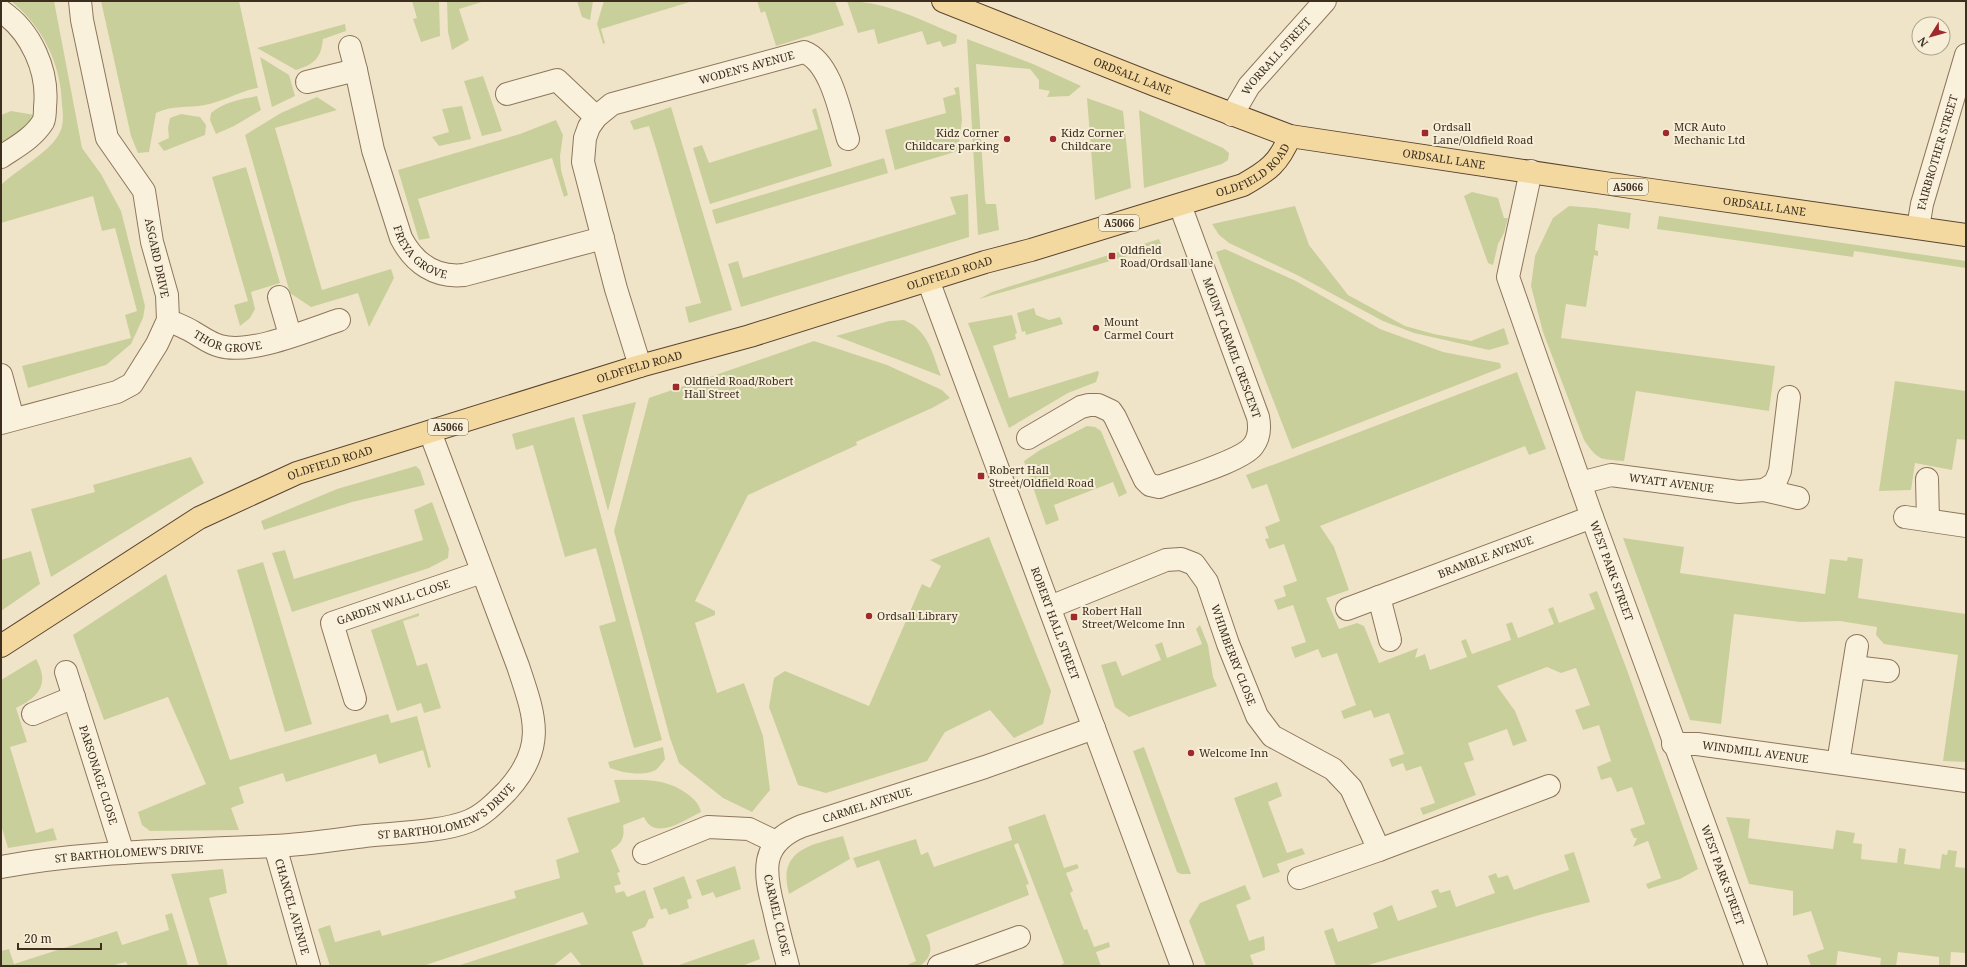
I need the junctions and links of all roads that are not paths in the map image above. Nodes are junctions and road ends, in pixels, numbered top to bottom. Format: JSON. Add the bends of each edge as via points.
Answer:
{"nodes":[{"id":1,"x":80,"y":1,"type":"edge"},
{"id":2,"x":943,"y":1,"type":"edge"},
{"id":3,"x":1325,"y":1,"type":"edge"},
{"id":4,"x":1,"y":11,"type":"edge"},
{"id":5,"x":350,"y":47,"type":"dead end"},
{"id":6,"x":1966,"y":55,"type":"edge"},
{"id":7,"x":356,"y":70,"type":"junction"},
{"id":8,"x":307,"y":82,"type":"dead end"},
{"id":9,"x":507,"y":94,"type":"dead end"},
{"id":10,"x":1232,"y":115,"type":"junction"},
{"id":11,"x":596,"y":117,"type":"junction"},
{"id":12,"x":1290,"y":136,"type":"junction"},
{"id":13,"x":848,"y":139,"type":"dead end"},
{"id":14,"x":1,"y":157,"type":"edge"},
{"id":15,"x":1531,"y":171,"type":"junction"},
{"id":16,"x":1180,"y":204,"type":"junction"},
{"id":17,"x":1918,"y":228,"type":"junction"},
{"id":18,"x":1966,"y":235,"type":"edge"},
{"id":19,"x":603,"y":238,"type":"junction"},
{"id":20,"x":928,"y":280,"type":"junction"},
{"id":21,"x":279,"y":297,"type":"dead end"},
{"id":22,"x":168,"y":320,"type":"junction"},
{"id":23,"x":339,"y":320,"type":"dead end"},
{"id":24,"x":290,"y":335,"type":"junction"},
{"id":25,"x":640,"y":366,"type":"junction"},
{"id":26,"x":1,"y":375,"type":"edge"},
{"id":27,"x":1789,"y":397,"type":"dead end"},
{"id":28,"x":7,"y":421,"type":"edge"},
{"id":29,"x":430,"y":432,"type":"junction"},
{"id":30,"x":1028,"y":438,"type":"dead end"},
{"id":31,"x":1928,"y":479,"type":"dead end"},
{"id":32,"x":1580,"y":483,"type":"junction"},
{"id":33,"x":1764,"y":490,"type":"junction"},
{"id":34,"x":1798,"y":498,"type":"dead end"},
{"id":35,"x":1905,"y":517,"type":"dead end"},
{"id":36,"x":1592,"y":518,"type":"junction"},
{"id":37,"x":1928,"y":520,"type":"junction"},
{"id":38,"x":1966,"y":526,"type":"edge"},
{"id":39,"x":482,"y":572,"type":"junction"},
{"id":40,"x":1379,"y":597,"type":"junction"},
{"id":41,"x":1050,"y":607,"type":"junction"},
{"id":42,"x":1347,"y":609,"type":"dead end"},
{"id":43,"x":1390,"y":640,"type":"dead end"},
{"id":44,"x":1,"y":646,"type":"edge"},
{"id":45,"x":1888,"y":671,"type":"dead end"},
{"id":46,"x":66,"y":672,"type":"dead end"},
{"id":47,"x":74,"y":697,"type":"junction"},
{"id":48,"x":355,"y":699,"type":"dead end"},
{"id":49,"x":33,"y":714,"type":"dead end"},
{"id":50,"x":1094,"y":728,"type":"junction"},
{"id":51,"x":1673,"y":744,"type":"junction"},
{"id":52,"x":1838,"y":763,"type":"junction"},
{"id":53,"x":1966,"y":781,"type":"edge"},
{"id":54,"x":1549,"y":786,"type":"dead end"},
{"id":55,"x":776,"y":842,"type":"junction"},
{"id":56,"x":275,"y":846,"type":"junction"},
{"id":57,"x":1379,"y":850,"type":"junction"},
{"id":58,"x":123,"y":853,"type":"junction"},
{"id":59,"x":644,"y":853,"type":"dead end"},
{"id":60,"x":1,"y":867,"type":"edge"},
{"id":61,"x":1299,"y":878,"type":"dead end"},
{"id":62,"x":1019,"y":937,"type":"dead end"},
{"id":63,"x":309,"y":966,"type":"edge"},
{"id":64,"x":788,"y":966,"type":"edge"},
{"id":65,"x":939,"y":966,"type":"edge"},
{"id":66,"x":1182,"y":966,"type":"edge"},
{"id":67,"x":1756,"y":966,"type":"edge"}],
"edges":[{"from":1,"to":22,"type":"street","name":"ASGARD DRIVE","via":[[107,138],[144,191],[152,242],[167,295]]},
{"from":2,"to":10,"type":"main road","name":"ORDSALL LANE"},
{"from":3,"to":10,"type":"street","name":"WORRALL STREET","via":[[1249,86]]},
{"from":4,"to":14,"type":"street","via":[[19,26],[31,43],[43,74],[46,101],[44,121],[27,140]]},
{"from":5,"to":7,"type":"street","name":"FREYA GROVE"},
{"from":6,"to":17,"type":"street","name":"FAIRBROTHER STREET","via":[[1922,204]]},
{"from":7,"to":8,"type":"street"},
{"from":7,"to":19,"type":"street","name":"FREYA GROVE","via":[[373,150],[401,238],[408,250],[424,266],[443,275],[464,275]]},
{"from":9,"to":11,"type":"street","via":[[557,80]]},
{"from":10,"to":12,"type":"main road","name":"ORDSALL LANE"},
{"from":11,"to":13,"type":"street","name":"WODEN'S AVENUE","via":[[612,104],[804,52],[812,55],[824,69]]},
{"from":11,"to":19,"type":"street","name":"WODEN'S AVENUE","via":[[585,138],[583,162]]},
{"from":12,"to":15,"type":"main road","name":"ORDSALL LANE","number":"A5066"},
{"from":12,"to":16,"type":"main road","name":"OLDFIELD ROAD","number":"A5066","via":[[1283,153],[1259,176],[1243,185]]},
{"from":15,"to":17,"type":"main road","name":"ORDSALL LANE","number":"A5066"},
{"from":15,"to":32,"type":"street","name":"WEST PARK STREET","via":[[1508,277]]},
{"from":16,"to":20,"type":"main road","name":"OLDFIELD ROAD","number":"A5066"},
{"from":16,"to":30,"type":"street","name":"MOUNT CARMEL CRESCENT","via":[[1258,416],[1260,427],[1253,446],[1239,456],[1159,487],[1145,480],[1115,417],[1105,407],[1081,407]]},
{"from":17,"to":18,"type":"main road","name":"ORDSALL LANE","number":"A5066"},
{"from":19,"to":25,"type":"street","name":"WODEN'S AVENUE"},
{"from":20,"to":25,"type":"main road","name":"OLDFIELD ROAD","number":"A5066","via":[[750,336]]},
{"from":20,"to":41,"type":"street","name":"ROBERT HALL STREET"},
{"from":21,"to":24,"type":"street"},
{"from":22,"to":24,"type":"street","name":"THOR GROVE","via":[[205,340],[232,348],[257,345]]},
{"from":22,"to":28,"type":"street","name":"ASGARD DRIVE","via":[[157,344],[132,384],[117,392]]},
{"from":23,"to":24,"type":"street","name":"THOR GROVE"},
{"from":25,"to":29,"type":"main road","name":"OLDFIELD ROAD","number":"A5066"},
{"from":26,"to":28,"type":"street"},
{"from":27,"to":33,"type":"street","via":[[1780,471],[1775,483]]},
{"from":29,"to":39,"type":"street","name":"ST BARTHOLOMEW'S DRIVE"},
{"from":29,"to":44,"type":"main road","name":"OLDFIELD ROAD","number":"A5066","via":[[297,473],[230,503],[169,536]]},
{"from":31,"to":37,"type":"street"},
{"from":32,"to":33,"type":"street","name":"WYATT AVENUE","via":[[1611,475],[1739,492]]},
{"from":32,"to":36,"type":"street","name":"WEST PARK STREET"},
{"from":33,"to":34,"type":"street","name":"WYATT AVENUE"},
{"from":35,"to":37,"type":"street"},
{"from":36,"to":40,"type":"street","name":"BRAMBLE AVENUE"},
{"from":36,"to":51,"type":"street","name":"WEST PARK STREET"},
{"from":37,"to":38,"type":"street"},
{"from":39,"to":48,"type":"street","name":"GARDEN WALL CLOSE","via":[[332,623]]},
{"from":39,"to":56,"type":"street","name":"ST BARTHOLOMEW'S DRIVE","via":[[518,666],[535,730],[533,749],[526,767],[514,783],[482,814],[453,826]]},
{"from":40,"to":42,"type":"street","name":"BRAMBLE AVENUE"},
{"from":40,"to":43,"type":"street"},
{"from":41,"to":50,"type":"street","name":"ROBERT HALL STREET"},
{"from":41,"to":57,"type":"street","name":"WHIMBERRY CLOSE","via":[[1166,560],[1181,559],[1194,564],[1207,582],[1257,716],[1272,736],[1333,769],[1351,788]]},
{"from":45,"to":52,"type":"street","via":[[1856,656]]},
{"from":46,"to":47,"type":"street","name":"PARSONAGE CLOSE"},
{"from":47,"to":49,"type":"street"},
{"from":47,"to":58,"type":"street","name":"PARSONAGE CLOSE"},
{"from":50,"to":55,"type":"street","name":"CARMEL AVENUE","via":[[985,767],[802,826]]},
{"from":50,"to":66,"type":"street","name":"ROBERT HALL STREET"},
{"from":51,"to":52,"type":"street","name":"WINDMILL AVENUE","via":[[1697,744]]},
{"from":51,"to":67,"type":"street","name":"WEST PARK STREET"},
{"from":52,"to":53,"type":"street","name":"WINDMILL AVENUE"},
{"from":54,"to":57,"type":"street"},
{"from":55,"to":59,"type":"street","via":[[749,829],[708,827]]},
{"from":55,"to":64,"type":"street","name":"CARMEL CLOSE","via":[[767,862],[766,873]]},
{"from":56,"to":58,"type":"street","name":"ST BARTHOLOMEW'S DRIVE"},
{"from":56,"to":63,"type":"street","name":"CHANCEL AVENUE"},
{"from":57,"to":61,"type":"street"},
{"from":58,"to":60,"type":"street","name":"ST BARTHOLOMEW'S DRIVE","via":[[30,861]]},
{"from":62,"to":65,"type":"street"}]}
